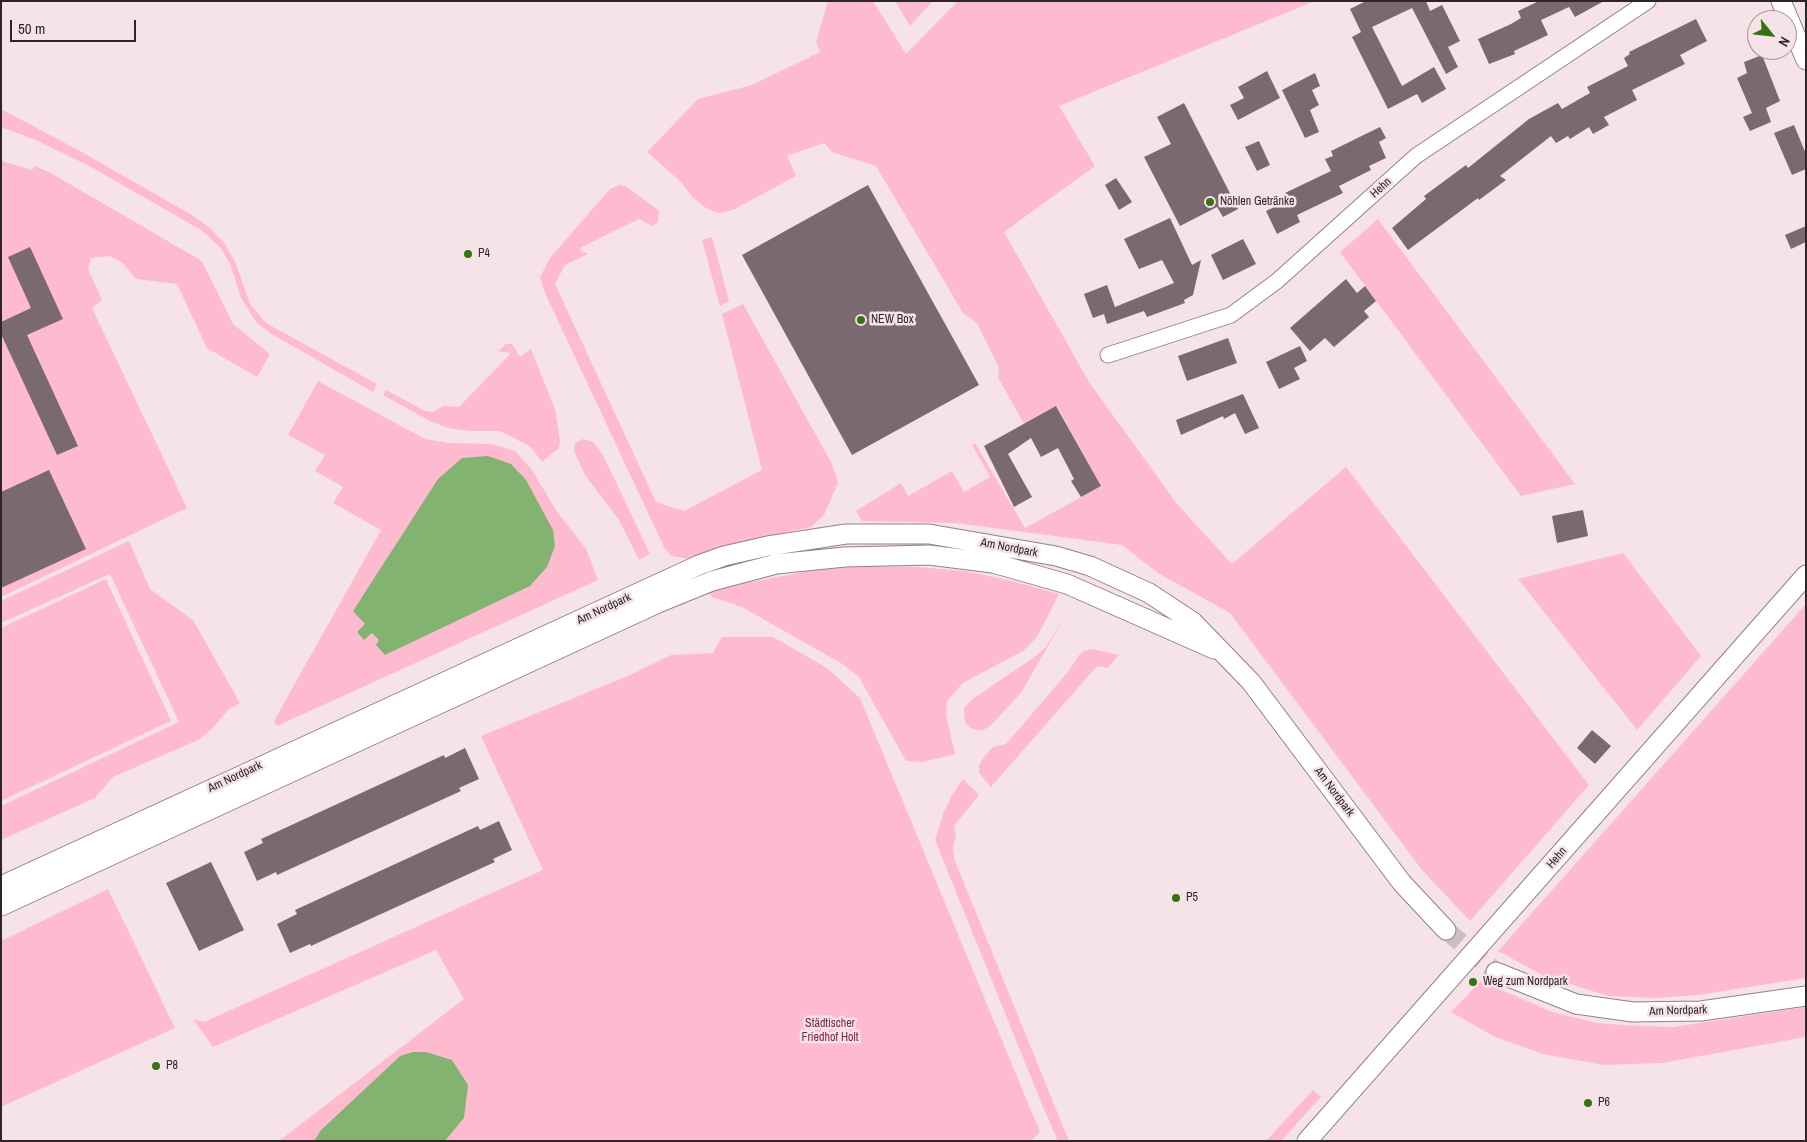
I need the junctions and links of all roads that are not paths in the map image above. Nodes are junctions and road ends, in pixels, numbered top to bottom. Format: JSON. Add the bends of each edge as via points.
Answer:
{"nodes":[{"id":1,"x":1648,"y":1,"type":"edge"},
{"id":2,"x":1781,"y":1,"type":"edge"},
{"id":3,"x":1806,"y":60,"type":"edge"},
{"id":4,"x":1108,"y":355,"type":"dead end"},
{"id":5,"x":1806,"y":575,"type":"edge"},
{"id":6,"x":1222,"y":653,"type":"junction"},
{"id":7,"x":1,"y":886,"type":"edge"},
{"id":8,"x":1,"y":906,"type":"edge"},
{"id":9,"x":1446,"y":930,"type":"tunnel mouth"},
{"id":10,"x":1496,"y":972,"type":"tunnel mouth"},
{"id":11,"x":1806,"y":996,"type":"edge"},
{"id":12,"x":1306,"y":1141,"type":"edge"}],
"edges":[{"from":1,"to":4,"type":"street","name":"Hehn","via":[[1416,156],[1277,281],[1231,315]]},
{"from":2,"to":3,"type":"street"},
{"from":5,"to":12,"type":"street","name":"Hehn"},
{"from":6,"to":7,"type":"street","name":"Am Nordpark","via":[[1193,622],[1149,593],[1090,566],[1056,556],[929,534],[846,534],[768,546],[699,565]]},
{"from":6,"to":8,"type":"street","name":"Am Nordpark","via":[[1067,584],[993,563],[929,555],[844,557],[776,564],[712,581],[658,603]]},
{"from":6,"to":9,"type":"street","name":"Am Nordpark","via":[[1252,682],[1402,883]]},
{"from":10,"to":11,"type":"street","name":"Am Nordpark","via":[[1576,1004],[1633,1012],[1701,1011]]}]}
